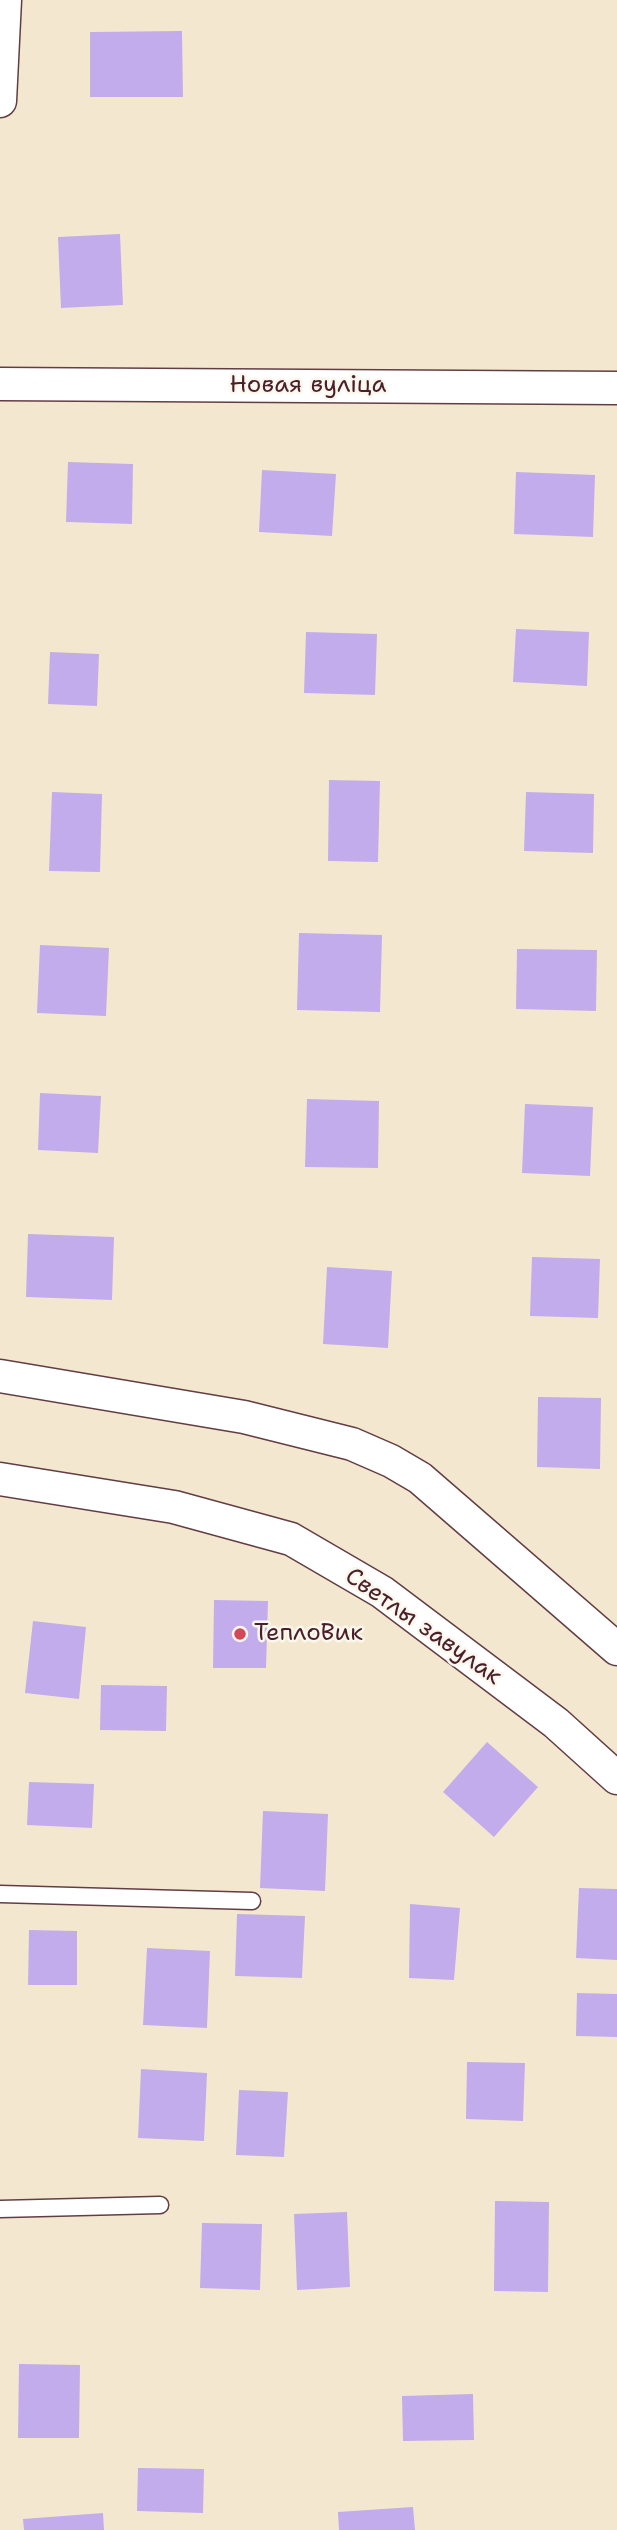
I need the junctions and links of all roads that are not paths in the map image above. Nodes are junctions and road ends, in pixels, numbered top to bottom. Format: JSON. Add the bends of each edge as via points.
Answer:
{"nodes":[{"id":1,"x":5,"y":0,"type":"edge"},
{"id":2,"x":0,"y":101,"type":"edge"},
{"id":3,"x":0,"y":384,"type":"edge"},
{"id":4,"x":617,"y":388,"type":"edge"},
{"id":5,"x":0,"y":1376,"type":"edge"},
{"id":6,"x":0,"y":1479,"type":"edge"},
{"id":7,"x":617,"y":1648,"type":"edge"},
{"id":8,"x":617,"y":1778,"type":"edge"},
{"id":9,"x":0,"y":1894,"type":"edge"},
{"id":10,"x":252,"y":1901,"type":"dead end"},
{"id":11,"x":160,"y":2205,"type":"dead end"},
{"id":12,"x":0,"y":2209,"type":"edge"}],
"edges":[{"from":1,"to":2,"type":"street"},
{"from":3,"to":4,"type":"street","name":"Новая вуліца"},
{"from":5,"to":7,"type":"street","via":[[244,1417],[352,1444],[391,1461],[420,1478]]},
{"from":6,"to":8,"type":"street","name":"Светлы завулак","via":[[174,1507],[291,1539],[382,1592],[556,1723]]},
{"from":9,"to":10,"type":"lane"},
{"from":11,"to":12,"type":"lane"}]}
